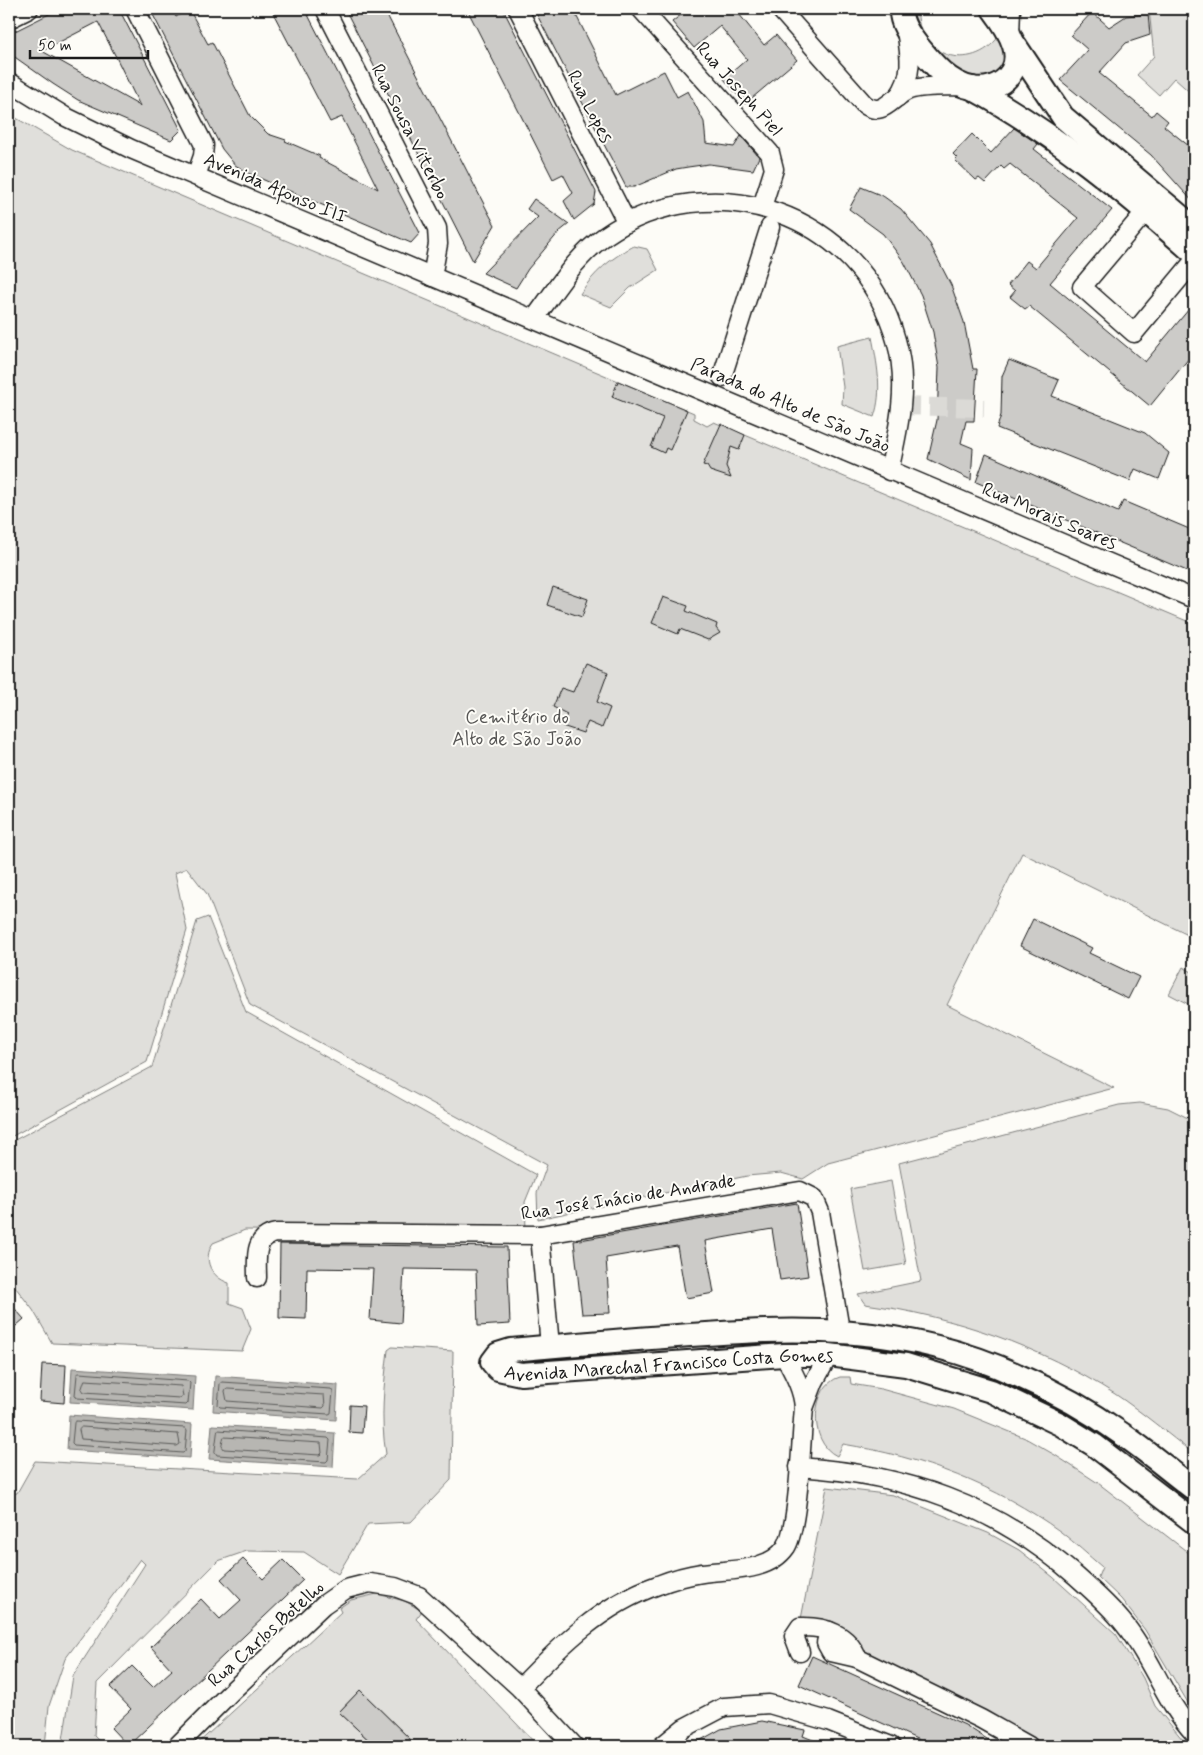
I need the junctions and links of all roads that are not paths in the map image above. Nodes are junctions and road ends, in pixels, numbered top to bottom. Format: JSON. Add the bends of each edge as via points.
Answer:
{"nodes":[{"id":1,"x":29,"y":9,"type":"edge"},
{"id":2,"x":134,"y":9,"type":"edge"},
{"id":3,"x":325,"y":9,"type":"edge"},
{"id":4,"x":518,"y":9,"type":"edge"},
{"id":5,"x":641,"y":9,"type":"edge"},
{"id":6,"x":780,"y":9,"type":"edge"},
{"id":7,"x":993,"y":9,"type":"edge"},
{"id":8,"x":1010,"y":9,"type":"edge"},
{"id":9,"x":901,"y":16,"type":"edge"},
{"id":10,"x":9,"y":19,"type":"edge"},
{"id":11,"x":1012,"y":40,"type":"junction"},
{"id":12,"x":9,"y":82,"type":"edge"},
{"id":13,"x":969,"y":87,"type":"junction"},
{"id":14,"x":898,"y":97,"type":"junction"},
{"id":15,"x":196,"y":176,"type":"junction"},
{"id":16,"x":1153,"y":205,"type":"junction"},
{"id":17,"x":762,"y":208,"type":"junction"},
{"id":18,"x":627,"y":223,"type":"junction"},
{"id":19,"x":770,"y":227,"type":"dead end"},
{"id":20,"x":1194,"y":228,"type":"edge"},
{"id":21,"x":1194,"y":252,"type":"edge"},
{"id":22,"x":1194,"y":262,"type":"edge"},
{"id":23,"x":432,"y":277,"type":"junction"},
{"id":24,"x":534,"y":319,"type":"junction"},
{"id":25,"x":722,"y":377,"type":"dead end"},
{"id":26,"x":889,"y":470,"type":"junction"},
{"id":27,"x":1194,"y":599,"type":"edge"},
{"id":28,"x":540,"y":1235,"type":"junction"},
{"id":29,"x":258,"y":1278,"type":"dead end"},
{"id":30,"x":840,"y":1330,"type":"junction"},
{"id":31,"x":550,"y":1346,"type":"junction"},
{"id":32,"x":784,"y":1355,"type":"junction"},
{"id":33,"x":829,"y":1355,"type":"junction"},
{"id":34,"x":804,"y":1408,"type":"junction"},
{"id":35,"x":799,"y":1467,"type":"junction"},
{"id":36,"x":1194,"y":1489,"type":"edge"},
{"id":37,"x":1194,"y":1522,"type":"edge"},
{"id":38,"x":800,"y":1652,"type":"dead end"},
{"id":39,"x":520,"y":1688,"type":"junction"},
{"id":40,"x":1194,"y":1733,"type":"edge"},
{"id":41,"x":177,"y":1746,"type":"edge"},
{"id":42,"x":574,"y":1746,"type":"edge"},
{"id":43,"x":662,"y":1746,"type":"edge"},
{"id":44,"x":891,"y":1746,"type":"edge"},
{"id":45,"x":1029,"y":1746,"type":"edge"}],
"edges":[{"from":1,"to":10,"type":"street"},
{"from":2,"to":15,"type":"street","via":[[204,145]]},
{"from":3,"to":23,"type":"street","name":"Rua Sousa Viterbo","via":[[437,228],[438,244]]},
{"from":4,"to":18,"type":"street","name":"Rua Lopes"},
{"from":5,"to":17,"type":"street","name":"Rua Joseph Piel","via":[[770,152],[774,169]]},
{"from":6,"to":14,"type":"street","via":[[867,106],[874,110],[883,108]]},
{"from":7,"to":11,"type":"main road"},
{"from":8,"to":11,"type":"street"},
{"from":9,"to":13,"type":"main road","via":[[935,66]]},
{"from":9,"to":14,"type":"street","via":[[910,68]]},
{"from":11,"to":13,"type":"main road","via":[[1016,61],[1008,78],[988,88]]},
{"from":11,"to":16,"type":"main road","via":[[1063,117]]},
{"from":12,"to":15,"type":"street","name":"Avenida Afonso III","via":[[64,116]]},
{"from":13,"to":14,"type":"street","via":[[914,89]]},
{"from":13,"to":16,"type":"main road","via":[[1017,113]]},
{"from":15,"to":23,"type":"street","name":"Avenida Afonso III"},
{"from":16,"to":20,"type":"main road"},
{"from":16,"to":21,"type":"main road"},
{"from":16,"to":22,"type":"street","via":[[1082,287],[1134,333]]},
{"from":17,"to":18,"type":"street","name":"Parada do Alto de São João","via":[[725,202],[688,203]]},
{"from":17,"to":26,"type":"street","name":"Parada do Alto de São João","via":[[794,219],[839,248],[860,270],[885,310],[898,348],[903,389]]},
{"from":18,"to":24,"type":"street","name":"Parada do Alto de São João","via":[[604,236],[573,265]]},
{"from":19,"to":25,"type":"street","name":"Parada do Alto de São João"},
{"from":23,"to":24,"type":"street","name":"Avenida Afonso III"},
{"from":24,"to":26,"type":"street","name":"Parada do Alto de São João"},
{"from":26,"to":27,"type":"street","name":"Rua Morais Soares"},
{"from":28,"to":29,"type":"street","name":"Rua José Inácio de Andrade","via":[[276,1233],[260,1241]]},
{"from":28,"to":30,"type":"street","name":"Rua José Inácio de Andrade","via":[[791,1192],[810,1194],[820,1212]]},
{"from":28,"to":31,"type":"street"},
{"from":30,"to":31,"type":"main road","name":"Avenida Marechal Francisco Costa Gomes","via":[[766,1330]]},
{"from":30,"to":36,"type":"main road","name":"Avenida Marechal Francisco Costa Gomes","via":[[934,1346],[1016,1374],[1108,1424]]},
{"from":31,"to":32,"type":"main road","name":"Avenida Marechal Francisco Costa Gomes","via":[[504,1351],[492,1362],[498,1369],[521,1374]]},
{"from":32,"to":33,"type":"main road","name":"Avenida Marechal Francisco Costa Gomes"},
{"from":32,"to":34,"type":"street","via":[[797,1379]]},
{"from":33,"to":34,"type":"street"},
{"from":33,"to":37,"type":"main road","name":"Avenida Marechal Francisco Costa Gomes","via":[[906,1366],[958,1380],[1009,1399],[1094,1445]]},
{"from":34,"to":35,"type":"street"},
{"from":35,"to":39,"type":"street","via":[[792,1531],[786,1547],[775,1558],[753,1567],[700,1573],[658,1585],[608,1608],[555,1652]]},
{"from":35,"to":40,"type":"street","via":[[892,1479],[941,1494],[980,1511],[1039,1546],[1088,1587],[1125,1625],[1172,1705]]},
{"from":38,"to":45,"type":"street","via":[[794,1636],[800,1627],[818,1626],[852,1645],[857,1658]]},
{"from":39,"to":41,"type":"street","name":"Rua Carlos Botelho","via":[[419,1596],[396,1587],[370,1583],[346,1589],[323,1605]]},
{"from":39,"to":42,"type":"street","name":"Rua Carlos Botelho"},
{"from":43,"to":44,"type":"street","via":[[684,1728],[724,1707],[769,1704],[828,1721]]}]}
